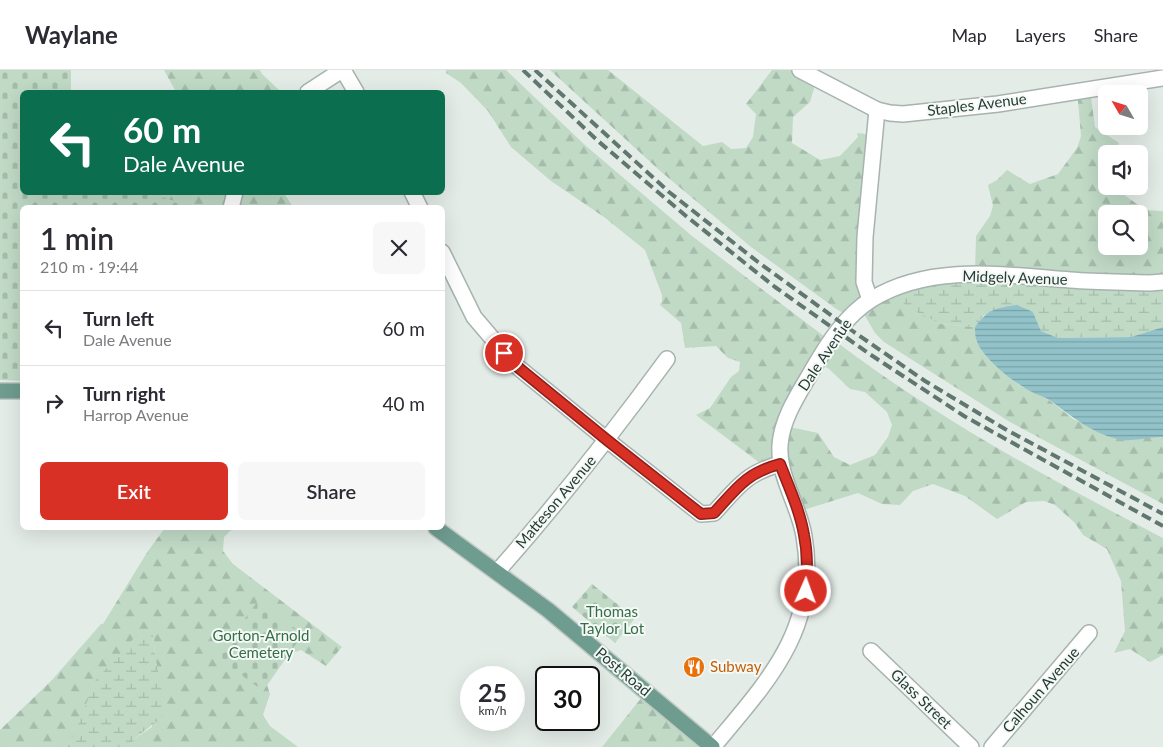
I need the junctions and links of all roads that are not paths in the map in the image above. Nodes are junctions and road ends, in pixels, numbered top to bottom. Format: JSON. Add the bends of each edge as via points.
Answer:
{"nodes":[{"id":1,"x":342,"y":70,"type":"edge"},
{"id":2,"x":800,"y":70,"type":"edge"},
{"id":3,"x":1163,"y":78,"type":"edge"},
{"id":4,"x":311,"y":90,"type":"edge"},
{"id":5,"x":355,"y":90,"type":"edge"},
{"id":6,"x":877,"y":110,"type":"junction"},
{"id":7,"x":445,"y":258,"type":"edge"},
{"id":8,"x":1163,"y":282,"type":"edge"},
{"id":9,"x":870,"y":300,"type":"junction"},
{"id":10,"x":667,"y":359,"type":"dead end"},
{"id":11,"x":0,"y":391,"type":"edge"},
{"id":12,"x":20,"y":391,"type":"edge"},
{"id":13,"x":607,"y":440,"type":"junction"},
{"id":14,"x":780,"y":464,"type":"junction"},
{"id":15,"x":439,"y":530,"type":"edge"},
{"id":16,"x":497,"y":572,"type":"junction"},
{"id":17,"x":1089,"y":633,"type":"dead end"},
{"id":18,"x":871,"y":651,"type":"dead end"},
{"id":19,"x":713,"y":747,"type":"edge"},
{"id":20,"x":970,"y":747,"type":"edge"},
{"id":21,"x":992,"y":747,"type":"edge"}],
"edges":[{"from":1,"to":4,"type":"street"},
{"from":1,"to":5,"type":"street"},
{"from":2,"to":6,"type":"street","name":"Staples Avenue"},
{"from":3,"to":6,"type":"street","name":"Staples Avenue","via":[[930,112],[890,114]]},
{"from":6,"to":9,"type":"street","via":[[865,237],[864,282]]},
{"from":7,"to":13,"type":"street","via":[[474,317],[494,342],[514,364]]},
{"from":8,"to":9,"type":"street","name":"Midgely Avenue","via":[[959,274],[898,286]]},
{"from":9,"to":14,"type":"street","name":"Dale Avenue","via":[[853,313],[831,341],[795,401],[783,430]]},
{"from":10,"to":13,"type":"street","name":"Matteson Avenue"},
{"from":11,"to":12,"type":"main road"},
{"from":13,"to":14,"type":"street","via":[[701,514],[714,513],[747,478],[763,468]]},
{"from":13,"to":16,"type":"street","name":"Matteson Avenue"},
{"from":14,"to":19,"type":"street","via":[[805,537],[806,573],[799,624],[785,654]]},
{"from":15,"to":16,"type":"main road","name":"Post Road"},
{"from":16,"to":19,"type":"main road","name":"Post Road","via":[[548,610]]},
{"from":17,"to":21,"type":"street","name":"Calhoun Avenue"},
{"from":18,"to":20,"type":"street","name":"Glass Street"}]}
